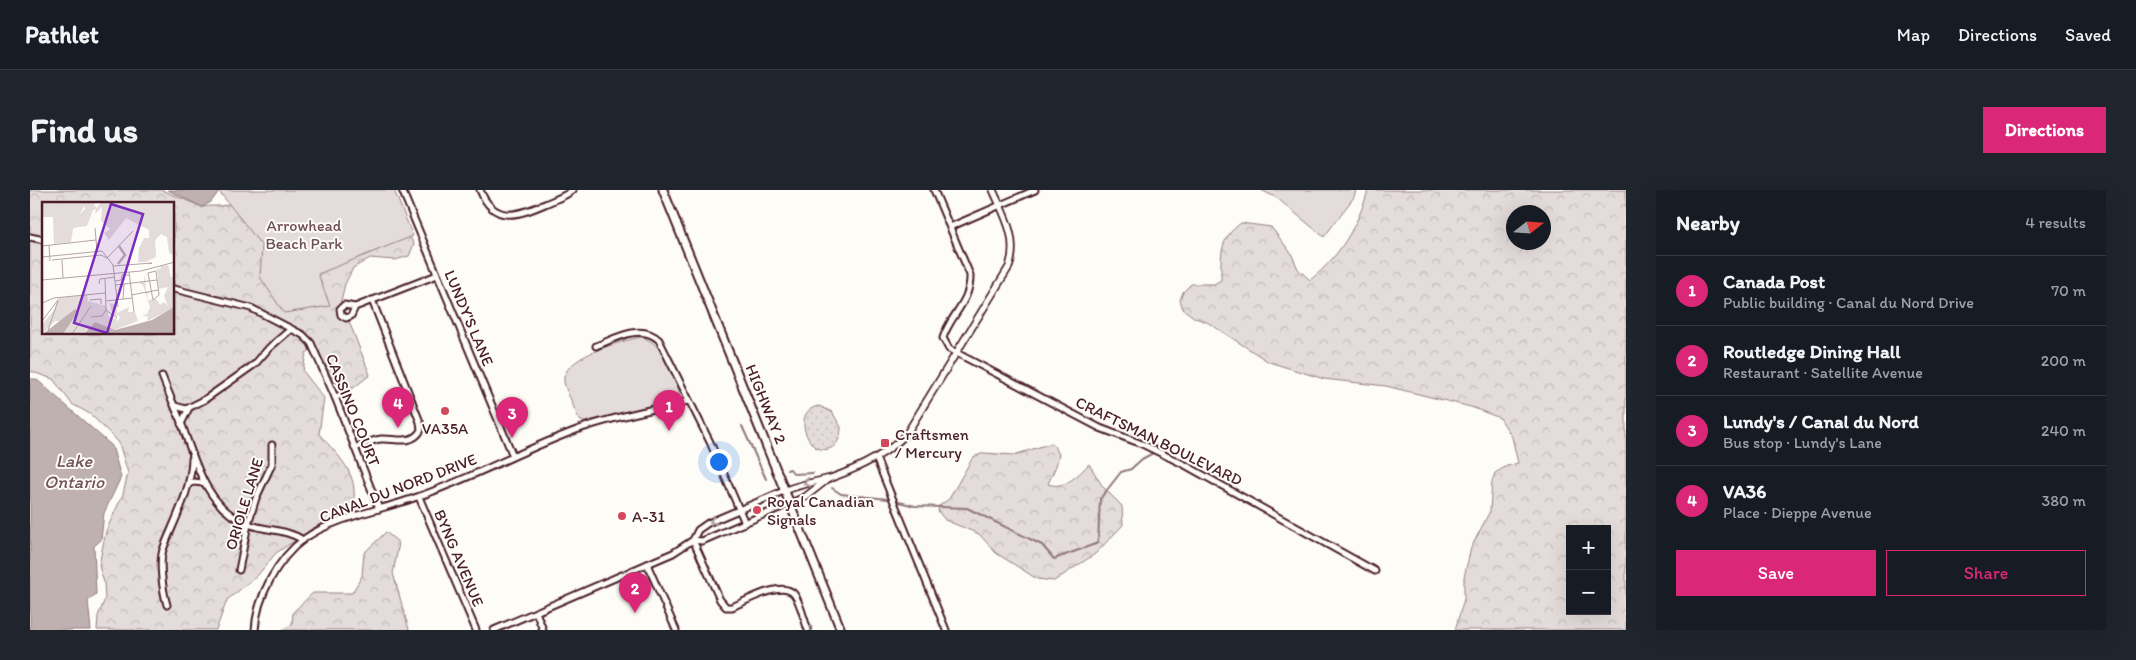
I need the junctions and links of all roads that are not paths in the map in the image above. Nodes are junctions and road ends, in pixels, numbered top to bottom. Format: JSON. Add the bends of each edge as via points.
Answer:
{"nodes":[{"id":1,"x":402,"y":190,"type":"edge"},
{"id":2,"x":480,"y":190,"type":"edge"},
{"id":3,"x":574,"y":190,"type":"edge"},
{"id":4,"x":663,"y":190,"type":"edge"},
{"id":5,"x":934,"y":190,"type":"edge"},
{"id":6,"x":993,"y":190,"type":"edge"},
{"id":7,"x":1036,"y":190,"type":"edge"},
{"id":8,"x":1000,"y":206,"type":"junction"},
{"id":9,"x":950,"y":227,"type":"junction"},
{"id":10,"x":437,"y":275,"type":"junction"},
{"id":11,"x":175,"y":289,"type":"edge"},
{"id":12,"x":372,"y":300,"type":"junction"},
{"id":13,"x":356,"y":307,"type":"dead end"},
{"id":14,"x":291,"y":329,"type":"junction"},
{"id":15,"x":596,"y":346,"type":"dead end"},
{"id":16,"x":956,"y":353,"type":"junction"},
{"id":17,"x":162,"y":376,"type":"dead end"},
{"id":18,"x":345,"y":394,"type":"dead end"},
{"id":19,"x":335,"y":397,"type":"junction"},
{"id":20,"x":688,"y":401,"type":"junction"},
{"id":21,"x":174,"y":406,"type":"junction"},
{"id":22,"x":190,"y":407,"type":"junction"},
{"id":23,"x":181,"y":424,"type":"junction"},
{"id":24,"x":272,"y":445,"type":"dead end"},
{"id":25,"x":355,"y":448,"type":"junction"},
{"id":26,"x":192,"y":456,"type":"junction"},
{"id":27,"x":513,"y":456,"type":"junction"},
{"id":28,"x":876,"y":458,"type":"junction"},
{"id":29,"x":830,"y":478,"type":"junction"},
{"id":30,"x":204,"y":483,"type":"junction"},
{"id":31,"x":189,"y":484,"type":"junction"},
{"id":32,"x":786,"y":490,"type":"junction"},
{"id":33,"x":419,"y":497,"type":"junction"},
{"id":34,"x":791,"y":503,"type":"junction"},
{"id":35,"x":380,"y":509,"type":"junction"},
{"id":36,"x":739,"y":510,"type":"junction"},
{"id":37,"x":745,"y":523,"type":"junction"},
{"id":38,"x":248,"y":524,"type":"junction"},
{"id":39,"x":303,"y":540,"type":"junction"},
{"id":40,"x":693,"y":540,"type":"junction"},
{"id":41,"x":648,"y":564,"type":"junction"},
{"id":42,"x":239,"y":570,"type":"dead end"},
{"id":43,"x":1375,"y":571,"type":"dead end"},
{"id":44,"x":167,"y":605,"type":"dead end"},
{"id":45,"x":536,"y":612,"type":"junction"},
{"id":46,"x":254,"y":630,"type":"edge"},
{"id":47,"x":476,"y":630,"type":"edge"},
{"id":48,"x":494,"y":630,"type":"edge"},
{"id":49,"x":543,"y":630,"type":"edge"},
{"id":50,"x":676,"y":630,"type":"edge"},
{"id":51,"x":808,"y":630,"type":"edge"},
{"id":52,"x":841,"y":630,"type":"edge"},
{"id":53,"x":946,"y":630,"type":"edge"}],
"edges":[{"from":1,"to":10,"type":"street","name":"LUNDY'S LANE"},
{"from":2,"to":3,"type":"street","via":[[492,210],[505,215],[522,214]]},
{"from":4,"to":32,"type":"main road","name":"HIGHWAY 2"},
{"from":5,"to":9,"type":"street"},
{"from":6,"to":8,"type":"street"},
{"from":7,"to":8,"type":"street"},
{"from":8,"to":9,"type":"street"},
{"from":8,"to":16,"type":"street","via":[[1012,237],[1011,259]]},
{"from":9,"to":16,"type":"street","via":[[970,276],[966,300],[943,338],[949,349]]},
{"from":10,"to":12,"type":"street"},
{"from":10,"to":27,"type":"street","name":"LUNDY'S LANE"},
{"from":11,"to":14,"type":"street","name":"CASSINO COURT","via":[[251,308]]},
{"from":12,"to":13,"type":"street"},
{"from":12,"to":25,"type":"street","via":[[421,430],[403,441],[381,439]]},
{"from":14,"to":19,"type":"street","name":"CASSINO COURT","via":[[311,343]]},
{"from":14,"to":22,"type":"street","via":[[255,364]]},
{"from":15,"to":20,"type":"street","via":[[638,332],[655,336],[662,344]]},
{"from":16,"to":28,"type":"street","via":[[907,433]]},
{"from":16,"to":43,"type":"street","name":"CRAFTSMAN BOULEVARD","via":[[1100,428],[1142,444],[1185,466]]},
{"from":17,"to":21,"type":"street"},
{"from":18,"to":19,"type":"street"},
{"from":19,"to":25,"type":"street","name":"CASSINO COURT"},
{"from":20,"to":27,"type":"street","name":"CANAL DU NORD DRIVE","via":[[592,425]]},
{"from":20,"to":36,"type":"street","via":[[710,442]]},
{"from":21,"to":22,"type":"street"},
{"from":21,"to":23,"type":"street"},
{"from":22,"to":23,"type":"street"},
{"from":23,"to":26,"type":"street"},
{"from":24,"to":38,"type":"street","name":"ORIOLE LANE","via":[[272,464]]},
{"from":25,"to":35,"type":"street","name":"CASSINO COURT"},
{"from":26,"to":30,"type":"street"},
{"from":26,"to":31,"type":"street"},
{"from":27,"to":33,"type":"street","name":"CANAL DU NORD DRIVE"},
{"from":28,"to":29,"type":"street"},
{"from":28,"to":53,"type":"street"},
{"from":29,"to":32,"type":"street","one_way":true},
{"from":29,"to":34,"type":"street"},
{"from":30,"to":31,"type":"street"},
{"from":30,"to":38,"type":"street","via":[[224,509]]},
{"from":31,"to":44,"type":"street","via":[[163,551],[162,587]]},
{"from":32,"to":34,"type":"main road","name":"HIGHWAY 2"},
{"from":32,"to":36,"type":"street"},
{"from":33,"to":35,"type":"street","name":"CANAL DU NORD DRIVE"},
{"from":33,"to":47,"type":"street","name":"BYNG AVENUE"},
{"from":34,"to":37,"type":"street"},
{"from":34,"to":52,"type":"main road","name":"HIGHWAY 2"},
{"from":35,"to":39,"type":"street","name":"CANAL DU NORD DRIVE","via":[[332,524]]},
{"from":36,"to":37,"type":"street"},
{"from":36,"to":40,"type":"street","one_way":true,"via":[[708,523],[698,530]]},
{"from":37,"to":40,"type":"street","via":[[702,541]]},
{"from":38,"to":39,"type":"street","via":[[286,532]]},
{"from":38,"to":42,"type":"street","name":"ORIOLE LANE"},
{"from":39,"to":46,"type":"street","name":"CANAL DU NORD DRIVE","via":[[268,584],[258,606]]},
{"from":40,"to":41,"type":"street"},
{"from":40,"to":51,"type":"street","via":[[726,607],[786,588],[794,594]]},
{"from":41,"to":45,"type":"street"},
{"from":41,"to":50,"type":"street"},
{"from":45,"to":48,"type":"street"},
{"from":45,"to":49,"type":"street"}]}
